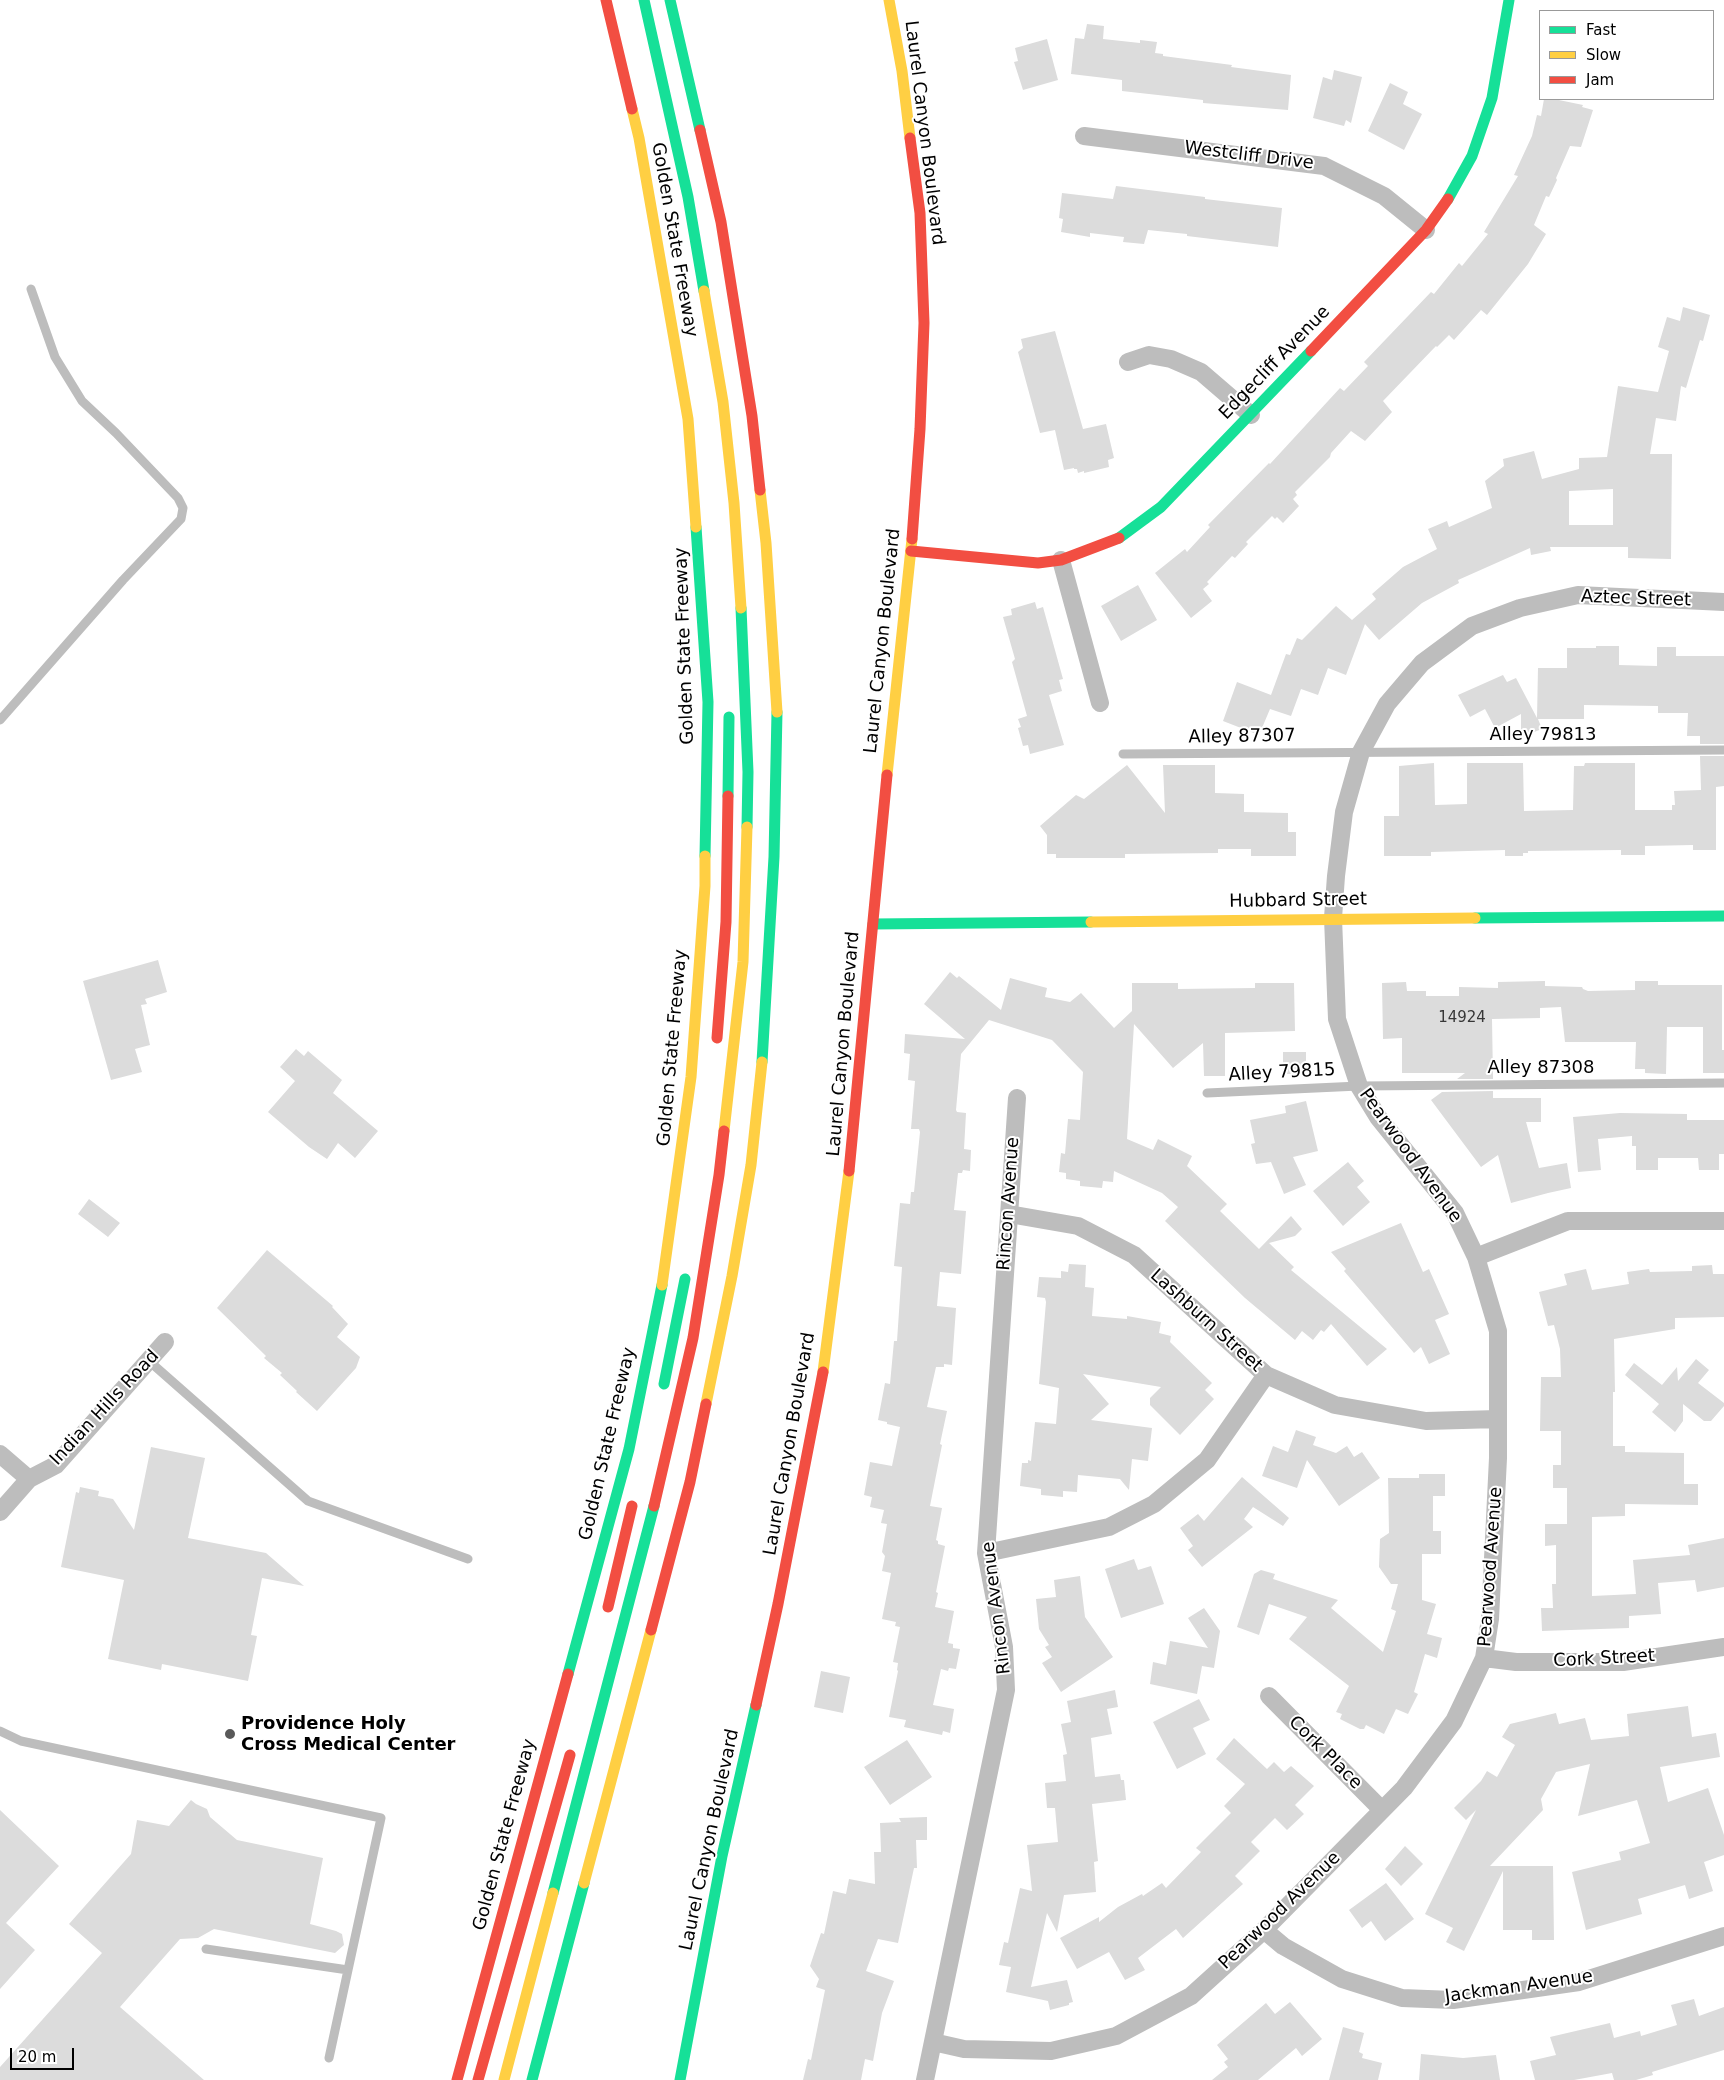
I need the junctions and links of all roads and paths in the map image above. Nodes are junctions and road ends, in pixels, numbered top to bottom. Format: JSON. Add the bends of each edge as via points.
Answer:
{"nodes":[{"id":1,"x":606,"y":0,"type":"edge"},
{"id":2,"x":644,"y":0,"type":"edge"},
{"id":3,"x":670,"y":0,"type":"edge"},
{"id":4,"x":889,"y":0,"type":"edge"},
{"id":5,"x":1509,"y":0,"type":"edge"},
{"id":6,"x":1084,"y":136,"type":"dead end"},
{"id":7,"x":639,"y":138,"type":"junction"},
{"id":8,"x":652,"y":151,"type":"dead end"},
{"id":9,"x":1426,"y":230,"type":"junction"},
{"id":10,"x":31,"y":289,"type":"dead end"},
{"id":11,"x":1128,"y":362,"type":"dead end"},
{"id":12,"x":1250,"y":415,"type":"junction"},
{"id":13,"x":911,"y":551,"type":"junction"},
{"id":14,"x":1061,"y":560,"type":"junction"},
{"id":15,"x":1724,"y":602,"type":"edge"},
{"id":16,"x":1100,"y":703,"type":"dead end"},
{"id":17,"x":729,"y":706,"type":"dead end"},
{"id":18,"x":0,"y":720,"type":"edge"},
{"id":19,"x":1724,"y":750,"type":"edge"},
{"id":20,"x":1361,"y":752,"type":"junction"},
{"id":21,"x":1123,"y":754,"type":"dead end"},
{"id":22,"x":1724,"y":916,"type":"edge"},
{"id":23,"x":1333,"y":918,"type":"junction"},
{"id":24,"x":873,"y":924,"type":"junction"},
{"id":25,"x":716,"y":1046,"type":"dead end"},
{"id":26,"x":1724,"y":1083,"type":"edge"},
{"id":27,"x":1359,"y":1086,"type":"junction"},
{"id":28,"x":1207,"y":1093,"type":"dead end"},
{"id":29,"x":1017,"y":1098,"type":"dead end"},
{"id":30,"x":1008,"y":1214,"type":"junction"},
{"id":31,"x":1724,"y":1221,"type":"edge"},
{"id":32,"x":1476,"y":1257,"type":"junction"},
{"id":33,"x":687,"y":1265,"type":"dead end"},
{"id":34,"x":166,"y":1342,"type":"dead end"},
{"id":35,"x":149,"y":1361,"type":"junction"},
{"id":36,"x":1266,"y":1375,"type":"junction"},
{"id":37,"x":660,"y":1399,"type":"dead end"},
{"id":38,"x":1498,"y":1419,"type":"junction"},
{"id":39,"x":0,"y":1454,"type":"edge"},
{"id":40,"x":29,"y":1479,"type":"junction"},
{"id":41,"x":635,"y":1493,"type":"dead end"},
{"id":42,"x":0,"y":1512,"type":"edge"},
{"id":43,"x":986,"y":1553,"type":"junction"},
{"id":44,"x":468,"y":1559,"type":"dead end"},
{"id":45,"x":606,"y":1618,"type":"dead end"},
{"id":46,"x":1724,"y":1647,"type":"edge"},
{"id":47,"x":1484,"y":1658,"type":"junction"},
{"id":48,"x":1269,"y":1696,"type":"dead end"},
{"id":49,"x":0,"y":1731,"type":"edge"},
{"id":50,"x":574,"y":1742,"type":"dead end"},
{"id":51,"x":1382,"y":1810,"type":"junction"},
{"id":52,"x":1264,"y":1930,"type":"junction"},
{"id":53,"x":1724,"y":1936,"type":"edge"},
{"id":54,"x":206,"y":1949,"type":"dead end"},
{"id":55,"x":348,"y":1970,"type":"junction"},
{"id":56,"x":933,"y":2042,"type":"junction"},
{"id":57,"x":329,"y":2058,"type":"dead end"},
{"id":58,"x":457,"y":2080,"type":"edge"},
{"id":59,"x":478,"y":2080,"type":"edge"},
{"id":60,"x":504,"y":2080,"type":"edge"},
{"id":61,"x":532,"y":2080,"type":"edge"},
{"id":62,"x":680,"y":2080,"type":"edge"},
{"id":63,"x":925,"y":2080,"type":"edge"}],
"edges":[{"from":1,"to":7,"type":"main road","name":"Golden State Freeway"},
{"from":2,"to":60,"type":"main road","via":[[688,197],[723,402],[741,596],[748,772],[743,962],[719,1175],[693,1338],[655,1500]]},
{"from":3,"to":61,"type":"main road","via":[[721,222],[752,416],[766,543],[777,713],[774,857],[764,1038],[750,1174],[690,1482]]},
{"from":4,"to":13,"type":"main road","name":"Laurel Canyon Boulevard","via":[[902,71],[920,222],[924,323]]},
{"from":5,"to":9,"type":"main road","name":"Edgecliff Avenue","via":[[1492,98],[1472,156],[1447,202]]},
{"from":6,"to":9,"type":"street","name":"Westcliff Drive","via":[[1324,166],[1384,196]]},
{"from":7,"to":8,"type":"main road"},
{"from":7,"to":58,"type":"main road","name":"Golden State Freeway","via":[[688,418],[708,702],[705,886],[690,1077],[665,1270],[628,1449]]},
{"from":9,"to":12,"type":"main road","name":"Edgecliff Avenue"},
{"from":10,"to":18,"type":"lane","via":[[55,357],[82,401],[178,498],[183,508],[181,518]]},
{"from":11,"to":12,"type":"street","via":[[1149,355],[1171,359],[1201,372]]},
{"from":12,"to":14,"type":"main road","name":"Edgecliff Avenue","via":[[1161,507],[1117,540]]},
{"from":13,"to":14,"type":"main road","name":"Edgecliff Avenue","via":[[1038,563]]},
{"from":13,"to":24,"type":"main road","name":"Laurel Canyon Boulevard"},
{"from":14,"to":16,"type":"street"},
{"from":15,"to":20,"type":"street","name":"Aztec Street","via":[[1578,595],[1520,608],[1472,626],[1422,663],[1388,704]]},
{"from":17,"to":25,"type":"main road","via":[[726,922]]},
{"from":19,"to":20,"type":"lane","name":"Alley 79813"},
{"from":20,"to":21,"type":"lane","name":"Alley 87307"},
{"from":20,"to":23,"type":"street","name":"Aztec Street","via":[[1344,812]]},
{"from":22,"to":23,"type":"main road","name":"Hubbard Street"},
{"from":23,"to":24,"type":"main road","name":"Hubbard Street"},
{"from":23,"to":27,"type":"street","name":"Pearwood Avenue","via":[[1337,1019]]},
{"from":24,"to":62,"type":"main road","name":"Laurel Canyon Boulevard","via":[[852,1151],[822,1380],[778,1604],[722,1856]]},
{"from":26,"to":27,"type":"lane","name":"Alley 87308"},
{"from":27,"to":28,"type":"lane","name":"Alley 79815"},
{"from":27,"to":32,"type":"street","name":"Pearwood Avenue","via":[[1378,1116],[1456,1213]]},
{"from":29,"to":30,"type":"street","name":"Rincon Avenue"},
{"from":30,"to":36,"type":"street","name":"Lashburn Street","via":[[1078,1226],[1134,1255]]},
{"from":30,"to":43,"type":"street","name":"Rincon Avenue"},
{"from":31,"to":32,"type":"street","via":[[1568,1221]]},
{"from":32,"to":38,"type":"street","name":"Pearwood Avenue","via":[[1498,1331]]},
{"from":33,"to":37,"type":"main road"},
{"from":34,"to":35,"type":"street","name":"Indian Hills Road"},
{"from":35,"to":40,"type":"street","name":"Indian Hills Road","via":[[56,1465]]},
{"from":35,"to":44,"type":"lane","via":[[308,1501]]},
{"from":36,"to":38,"type":"street","name":"Lashburn Street","via":[[1334,1405],[1426,1421]]},
{"from":36,"to":43,"type":"street","via":[[1206,1460],[1154,1504],[1109,1527]]},
{"from":38,"to":47,"type":"street","name":"Pearwood Avenue","via":[[1490,1619]]},
{"from":39,"to":40,"type":"street"},
{"from":40,"to":42,"type":"street","name":"Indian Hills Road"},
{"from":41,"to":45,"type":"main road"},
{"from":43,"to":56,"type":"street","name":"Rincon Avenue","via":[[1004,1647],[1006,1690]]},
{"from":46,"to":47,"type":"street","name":"Cork Street","via":[[1624,1662],[1516,1662]]},
{"from":47,"to":51,"type":"street","name":"Pearwood Avenue","via":[[1454,1721],[1404,1788]]},
{"from":48,"to":51,"type":"street","name":"Cork Place"},
{"from":49,"to":55,"type":"lane","via":[[21,1741],[381,1818]]},
{"from":50,"to":59,"type":"main road"},
{"from":51,"to":52,"type":"street","name":"Pearwood Avenue"},
{"from":52,"to":53,"type":"street","name":"Jackman Avenue","via":[[1283,1946],[1342,1979],[1402,1998],[1453,2000],[1578,1982]]},
{"from":52,"to":56,"type":"street","name":"Pearwood Avenue","via":[[1191,1996],[1116,2036],[1051,2051],[964,2049]]},
{"from":54,"to":55,"type":"lane"},
{"from":55,"to":57,"type":"lane"},
{"from":56,"to":63,"type":"street","name":"Rincon Avenue"}]}
